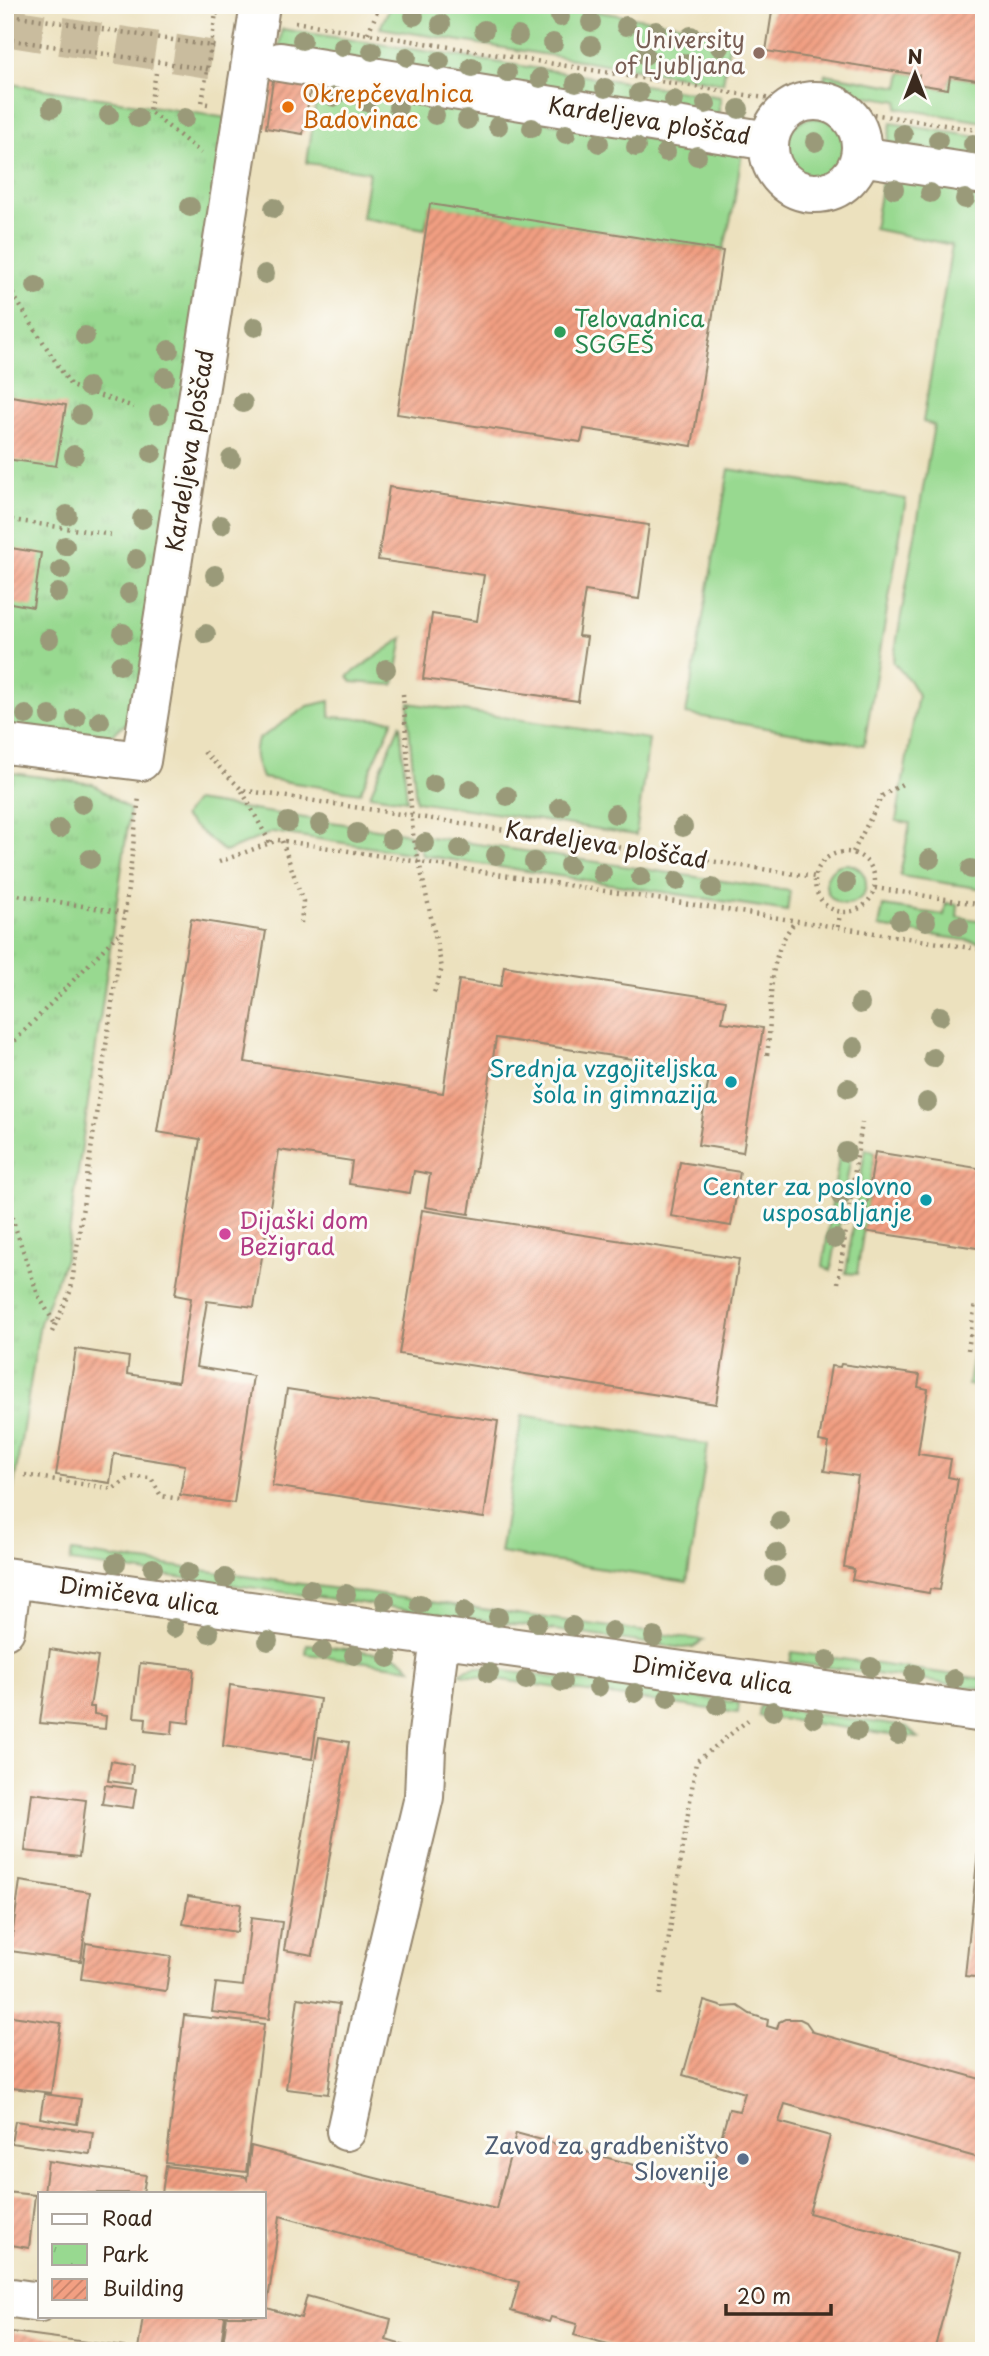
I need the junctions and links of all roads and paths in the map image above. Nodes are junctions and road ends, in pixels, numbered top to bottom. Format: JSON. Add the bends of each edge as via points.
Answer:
{"nodes":[{"id":1,"x":380,"y":5,"type":"edge"},
{"id":2,"x":216,"y":13,"type":"dead end"},
{"id":3,"x":273,"y":13,"type":"edge"},
{"id":4,"x":5,"y":14,"type":"edge"},
{"id":5,"x":368,"y":33,"type":"junction"},
{"id":6,"x":5,"y":39,"type":"edge"},
{"id":7,"x":211,"y":46,"type":"junction"},
{"id":8,"x":221,"y":48,"type":"dead end"},
{"id":9,"x":280,"y":62,"type":"dead end"},
{"id":10,"x":207,"y":69,"type":"junction"},
{"id":11,"x":218,"y":71,"type":"dead end"},
{"id":12,"x":156,"y":74,"type":"dead end"},
{"id":13,"x":202,"y":103,"type":"dead end"},
{"id":14,"x":802,"y":104,"type":"junction"},
{"id":15,"x":839,"y":109,"type":"junction"},
{"id":16,"x":984,"y":131,"type":"edge"},
{"id":17,"x":769,"y":141,"type":"junction"},
{"id":18,"x":860,"y":156,"type":"junction"},
{"id":19,"x":984,"y":175,"type":"edge"},
{"id":20,"x":233,"y":176,"type":"junction"},
{"id":21,"x":5,"y":282,"type":"edge"},
{"id":22,"x":134,"y":407,"type":"dead end"},
{"id":23,"x":5,"y":519,"type":"edge"},
{"id":24,"x":113,"y":536,"type":"dead end"},
{"id":25,"x":403,"y":694,"type":"dead end"},
{"id":26,"x":5,"y":744,"type":"edge"},
{"id":27,"x":204,"y":752,"type":"dead end"},
{"id":28,"x":141,"y":761,"type":"junction"},
{"id":29,"x":902,"y":783,"type":"dead end"},
{"id":30,"x":242,"y":790,"type":"junction"},
{"id":31,"x":411,"y":815,"type":"junction"},
{"id":32,"x":282,"y":841,"type":"junction"},
{"id":33,"x":270,"y":843,"type":"junction"},
{"id":34,"x":853,"y":852,"type":"junction"},
{"id":35,"x":219,"y":862,"type":"dead end"},
{"id":36,"x":419,"y":862,"type":"junction"},
{"id":37,"x":815,"y":877,"type":"junction"},
{"id":38,"x":875,"y":888,"type":"junction"},
{"id":39,"x":5,"y":893,"type":"edge"},
{"id":40,"x":984,"y":905,"type":"edge"},
{"id":41,"x":125,"y":913,"type":"junction"},
{"id":42,"x":840,"y":913,"type":"junction"},
{"id":43,"x":795,"y":921,"type":"junction"},
{"id":44,"x":301,"y":923,"type":"dead end"},
{"id":45,"x":838,"y":927,"type":"junction"},
{"id":46,"x":122,"y":930,"type":"junction"},
{"id":47,"x":984,"y":950,"type":"edge"},
{"id":48,"x":435,"y":993,"type":"dead end"},
{"id":49,"x":5,"y":1051,"type":"edge"},
{"id":50,"x":767,"y":1055,"type":"dead end"},
{"id":51,"x":862,"y":1123,"type":"dead end"},
{"id":52,"x":5,"y":1197,"type":"edge"},
{"id":53,"x":838,"y":1283,"type":"dead end"},
{"id":54,"x":975,"y":1303,"type":"dead end"},
{"id":55,"x":55,"y":1325,"type":"junction"},
{"id":56,"x":52,"y":1332,"type":"dead end"},
{"id":57,"x":968,"y":1350,"type":"dead end"},
{"id":58,"x":25,"y":1475,"type":"dead end"},
{"id":59,"x":180,"y":1499,"type":"dead end"},
{"id":60,"x":9,"y":1578,"type":"edge"},
{"id":61,"x":5,"y":1630,"type":"edge"},
{"id":62,"x":440,"y":1638,"type":"junction"},
{"id":63,"x":984,"y":1713,"type":"edge"},
{"id":64,"x":747,"y":1720,"type":"dead end"},
{"id":65,"x":660,"y":1996,"type":"dead end"},
{"id":66,"x":346,"y":2131,"type":"dead end"},
{"id":67,"x":5,"y":2297,"type":"edge"},
{"id":68,"x":38,"y":2302,"type":"edge"}],
"edges":[{"from":1,"to":5,"type":"path"},
{"from":2,"to":7,"type":"path"},
{"from":3,"to":5,"type":"path"},
{"from":3,"to":20,"type":"street","name":"Kardeljeva ploščad"},
{"from":4,"to":7,"type":"path"},
{"from":5,"to":14,"type":"path"},
{"from":6,"to":10,"type":"path"},
{"from":7,"to":8,"type":"path"},
{"from":7,"to":10,"type":"path"},
{"from":9,"to":17,"type":"street","name":"Kardeljeva ploščad"},
{"from":10,"to":11,"type":"path"},
{"from":10,"to":13,"type":"path"},
{"from":12,"to":20,"type":"path","via":[[149,111]]},
{"from":14,"to":15,"type":"street","via":[[821,102]]},
{"from":14,"to":17,"type":"street","via":[[779,118]]},
{"from":15,"to":16,"type":"path"},
{"from":15,"to":18,"type":"street","via":[[857,130]]},
{"from":17,"to":18,"type":"street","via":[[777,174],[793,188],[807,192],[821,193],[841,185]]},
{"from":18,"to":19,"type":"street"},
{"from":20,"to":28,"type":"street","name":"Kardeljeva ploščad"},
{"from":21,"to":22,"type":"path","via":[[71,386]]},
{"from":23,"to":24,"type":"path"},
{"from":25,"to":31,"type":"path"},
{"from":26,"to":28,"type":"street"},
{"from":27,"to":30,"type":"path"},
{"from":28,"to":41,"type":"path"},
{"from":29,"to":34,"type":"path","via":[[882,796]]},
{"from":30,"to":31,"type":"path","name":"Kardeljeva ploščad"},
{"from":30,"to":33,"type":"path"},
{"from":31,"to":36,"type":"path"},
{"from":31,"to":37,"type":"path","name":"Kardeljeva ploščad"},
{"from":32,"to":33,"type":"path"},
{"from":32,"to":36,"type":"path"},
{"from":32,"to":44,"type":"path","via":[[303,901]]},
{"from":33,"to":35,"type":"path"},
{"from":34,"to":37,"type":"path","via":[[833,854]]},
{"from":34,"to":38,"type":"path","via":[[872,867]]},
{"from":36,"to":43,"type":"path"},
{"from":36,"to":48,"type":"path","via":[[442,968]]},
{"from":37,"to":42,"type":"path","via":[[818,898]]},
{"from":38,"to":40,"type":"path"},
{"from":38,"to":42,"type":"path","via":[[860,909]]},
{"from":39,"to":41,"type":"path"},
{"from":41,"to":46,"type":"path"},
{"from":42,"to":45,"type":"path"},
{"from":43,"to":45,"type":"path"},
{"from":43,"to":50,"type":"path","via":[[778,947]]},
{"from":45,"to":47,"type":"path"},
{"from":46,"to":49,"type":"path"},
{"from":46,"to":55,"type":"path","via":[[71,1290]]},
{"from":51,"to":53,"type":"path"},
{"from":52,"to":55,"type":"path","via":[[38,1295]]},
{"from":54,"to":57,"type":"path"},
{"from":55,"to":56,"type":"path"},
{"from":58,"to":59,"type":"path","via":[[113,1489],[131,1477],[151,1478],[161,1496]]},
{"from":60,"to":61,"type":"street"},
{"from":60,"to":62,"type":"street","name":"Dimičeva ulica"},
{"from":62,"to":63,"type":"street","name":"Dimičeva ulica"},
{"from":62,"to":66,"type":"street","via":[[424,1797]]},
{"from":64,"to":65,"type":"path","via":[[696,1762]]},
{"from":67,"to":68,"type":"street"}]}
